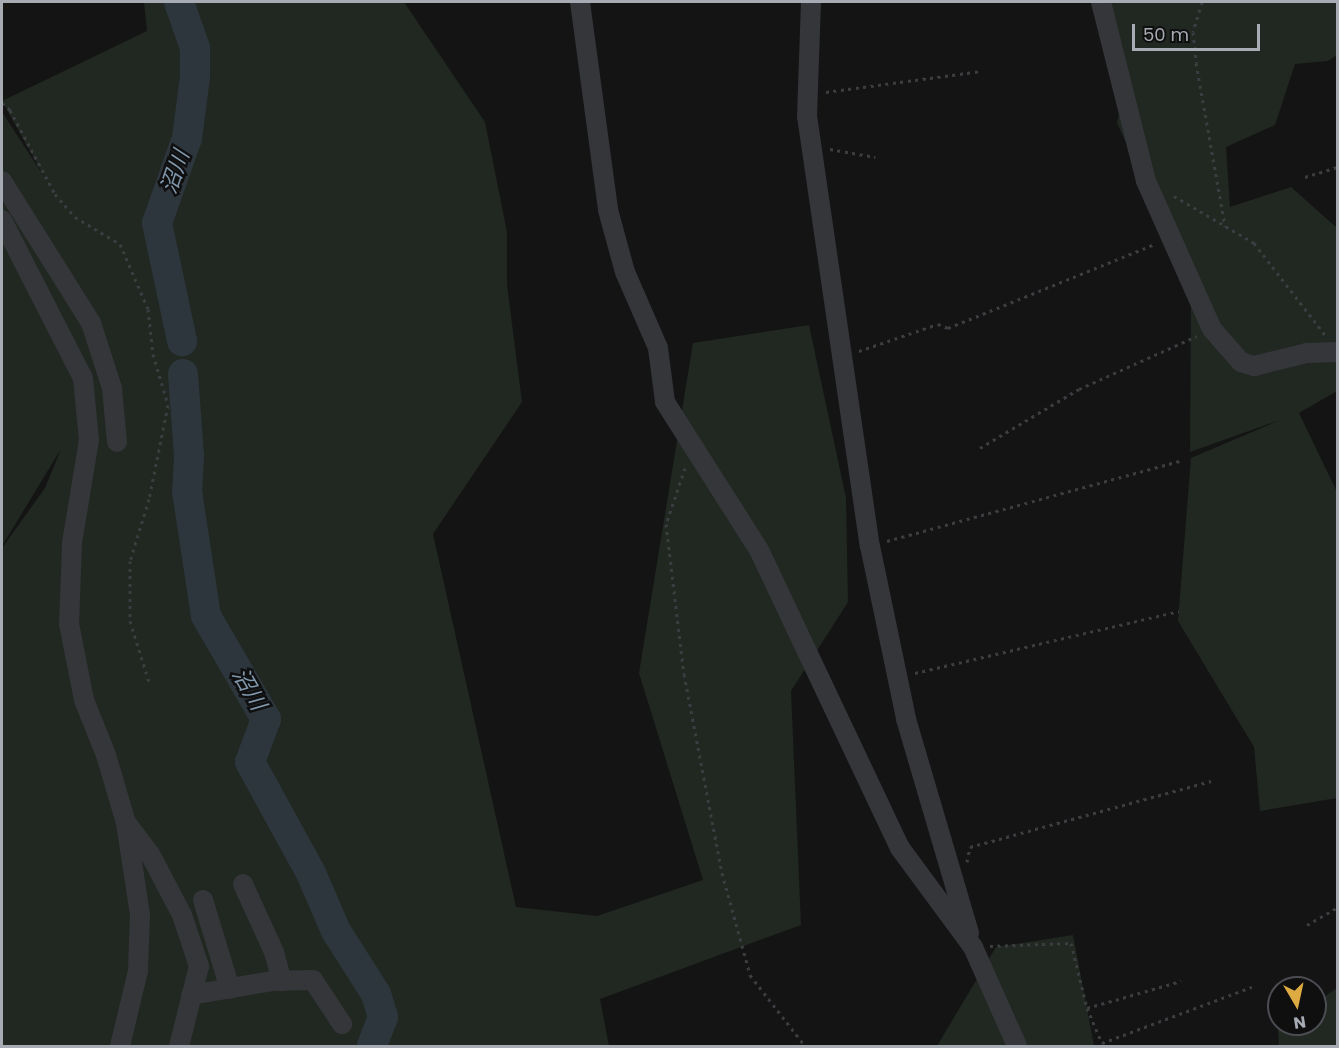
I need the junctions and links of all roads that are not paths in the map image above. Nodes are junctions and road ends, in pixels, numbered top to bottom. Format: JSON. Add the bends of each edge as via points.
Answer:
{"nodes":[{"id":1,"x":580,"y":2,"type":"edge"},
{"id":2,"x":811,"y":2,"type":"edge"},
{"id":3,"x":1101,"y":2,"type":"edge"},
{"id":4,"x":2,"y":180,"type":"edge"},
{"id":5,"x":2,"y":220,"type":"edge"},
{"id":6,"x":1334,"y":347,"type":"edge"},
{"id":7,"x":117,"y":442,"type":"dead end"},
{"id":8,"x":126,"y":823,"type":"junction"},
{"id":9,"x":243,"y":884,"type":"dead end"},
{"id":10,"x":203,"y":900,"type":"dead end"},
{"id":11,"x":973,"y":947,"type":"junction"},
{"id":12,"x":282,"y":981,"type":"junction"},
{"id":13,"x":230,"y":989,"type":"junction"},
{"id":14,"x":191,"y":995,"type":"junction"},
{"id":15,"x":342,"y":1024,"type":"dead end"},
{"id":16,"x":120,"y":1047,"type":"edge"},
{"id":17,"x":179,"y":1047,"type":"edge"},
{"id":18,"x":1017,"y":1047,"type":"edge"}],
"edges":[{"from":1,"to":11,"type":"street","via":[[608,210],[625,272],[658,348],[665,402],[759,550],[900,848]]},
{"from":2,"to":11,"type":"street","via":[[807,94],[810,146],[870,546],[897,678]]},
{"from":3,"to":6,"type":"street","via":[[1146,181],[1212,329],[1241,362],[1254,366]]},
{"from":4,"to":7,"type":"street","via":[[92,322],[112,388]]},
{"from":5,"to":8,"type":"street","via":[[83,378],[89,440],[72,543],[69,624],[84,700],[106,755]]},
{"from":8,"to":14,"type":"street","via":[[150,854],[183,915],[199,966]]},
{"from":8,"to":16,"type":"street","via":[[140,914],[138,971]]},
{"from":9,"to":12,"type":"street","via":[[274,952]]},
{"from":10,"to":13,"type":"street"},
{"from":11,"to":18,"type":"street"},
{"from":12,"to":13,"type":"street"},
{"from":12,"to":15,"type":"street","via":[[313,980]]},
{"from":13,"to":14,"type":"street"},
{"from":14,"to":17,"type":"street"}]}
